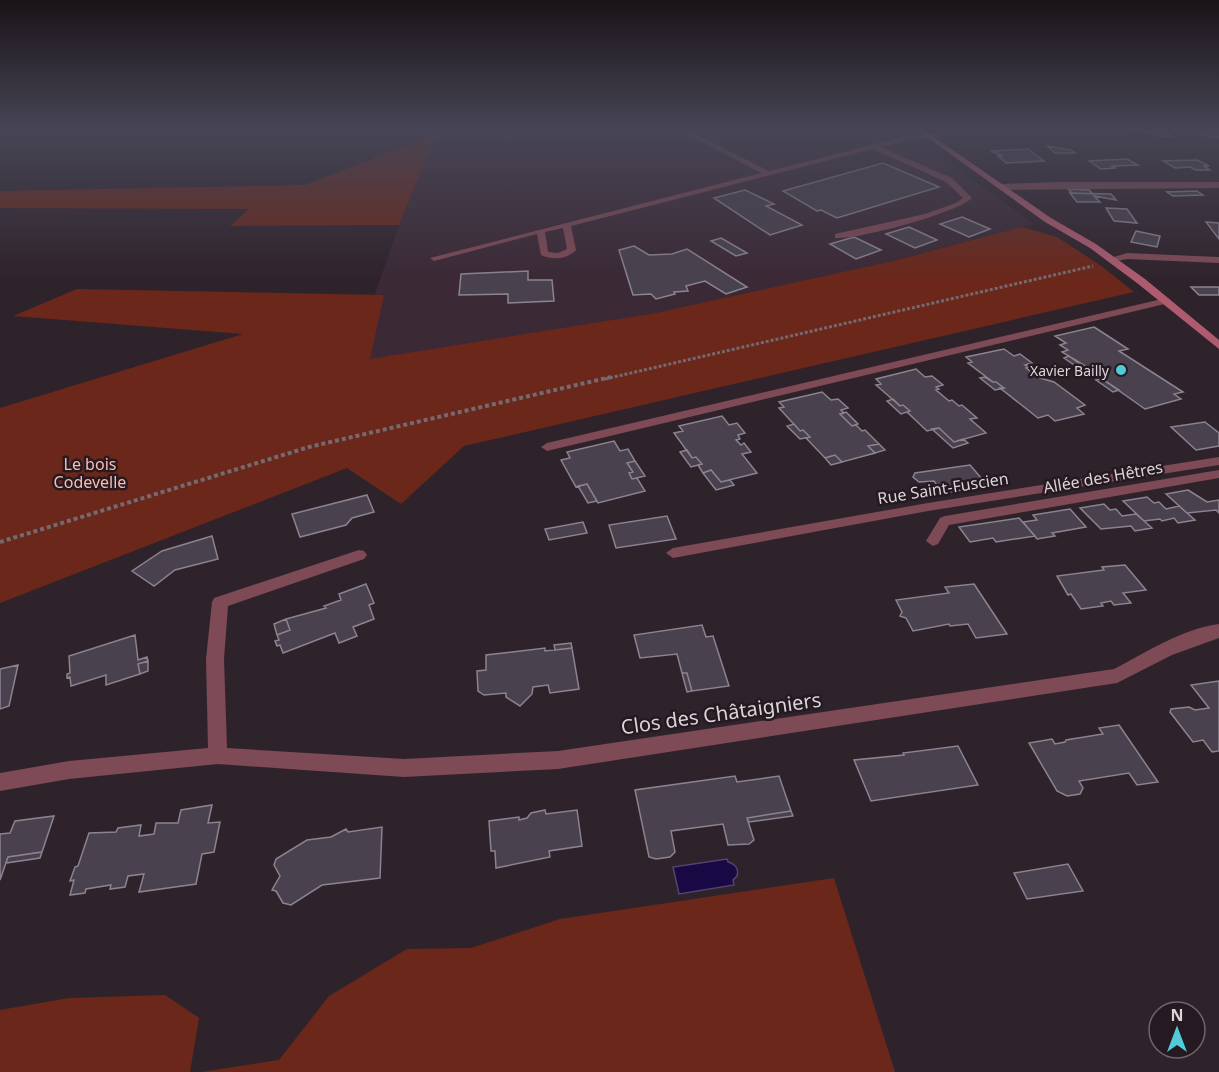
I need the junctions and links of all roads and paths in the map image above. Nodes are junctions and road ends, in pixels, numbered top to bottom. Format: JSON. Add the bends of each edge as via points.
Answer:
{"nodes":[{"id":1,"x":746,"y":180,"type":"edge"},
{"id":2,"x":949,"y":180,"type":"edge"},
{"id":3,"x":997,"y":180,"type":"edge"},
{"id":4,"x":1219,"y":184,"type":"edge"},
{"id":5,"x":1007,"y":187,"type":"junction"},
{"id":6,"x":567,"y":226,"type":"junction"},
{"id":7,"x":541,"y":233,"type":"junction"},
{"id":8,"x":838,"y":236,"type":"dead end"},
{"id":9,"x":434,"y":258,"type":"dead end"},
{"id":10,"x":1111,"y":258,"type":"junction"},
{"id":11,"x":1219,"y":260,"type":"edge"},
{"id":12,"x":1100,"y":264,"type":"dead end"},
{"id":13,"x":1166,"y":302,"type":"junction"},
{"id":14,"x":1216,"y":341,"type":"edge"},
{"id":15,"x":548,"y":447,"type":"dead end"},
{"id":16,"x":1219,"y":461,"type":"edge"},
{"id":17,"x":1219,"y":474,"type":"edge"},
{"id":18,"x":933,"y":541,"type":"dead end"},
{"id":19,"x":0,"y":542,"type":"edge"},
{"id":20,"x":673,"y":553,"type":"dead end"},
{"id":21,"x":359,"y":555,"type":"dead end"},
{"id":22,"x":1219,"y":631,"type":"edge"},
{"id":23,"x":218,"y":756,"type":"junction"},
{"id":24,"x":0,"y":782,"type":"edge"}],
"edges":[{"from":1,"to":6,"type":"lane"},
{"from":2,"to":8,"type":"lane","via":[[968,198],[963,204],[944,212]]},
{"from":3,"to":5,"type":"main road"},
{"from":4,"to":5,"type":"street"},
{"from":5,"to":10,"type":"main road","via":[[1048,220]]},
{"from":6,"to":7,"type":"lane"},
{"from":6,"to":7,"type":"lane","via":[[572,250],[567,255],[544,253]]},
{"from":7,"to":9,"type":"lane"},
{"from":10,"to":11,"type":"lane"},
{"from":10,"to":13,"type":"main road"},
{"from":12,"to":19,"type":"path","via":[[309,447]]},
{"from":13,"to":14,"type":"main road"},
{"from":13,"to":15,"type":"lane"},
{"from":16,"to":20,"type":"lane","name":"Rue Saint-Fuscien"},
{"from":17,"to":18,"type":"lane","name":"Allée des Hêtres","via":[[945,521]]},
{"from":21,"to":23,"type":"street","via":[[220,602],[215,659]]},
{"from":22,"to":23,"type":"street","name":"Clos des Châtaigniers","via":[[1166,650],[1117,676],[558,760],[404,768]]},
{"from":23,"to":24,"type":"street","name":"Clos des Châtaigniers","via":[[69,770]]}]}
